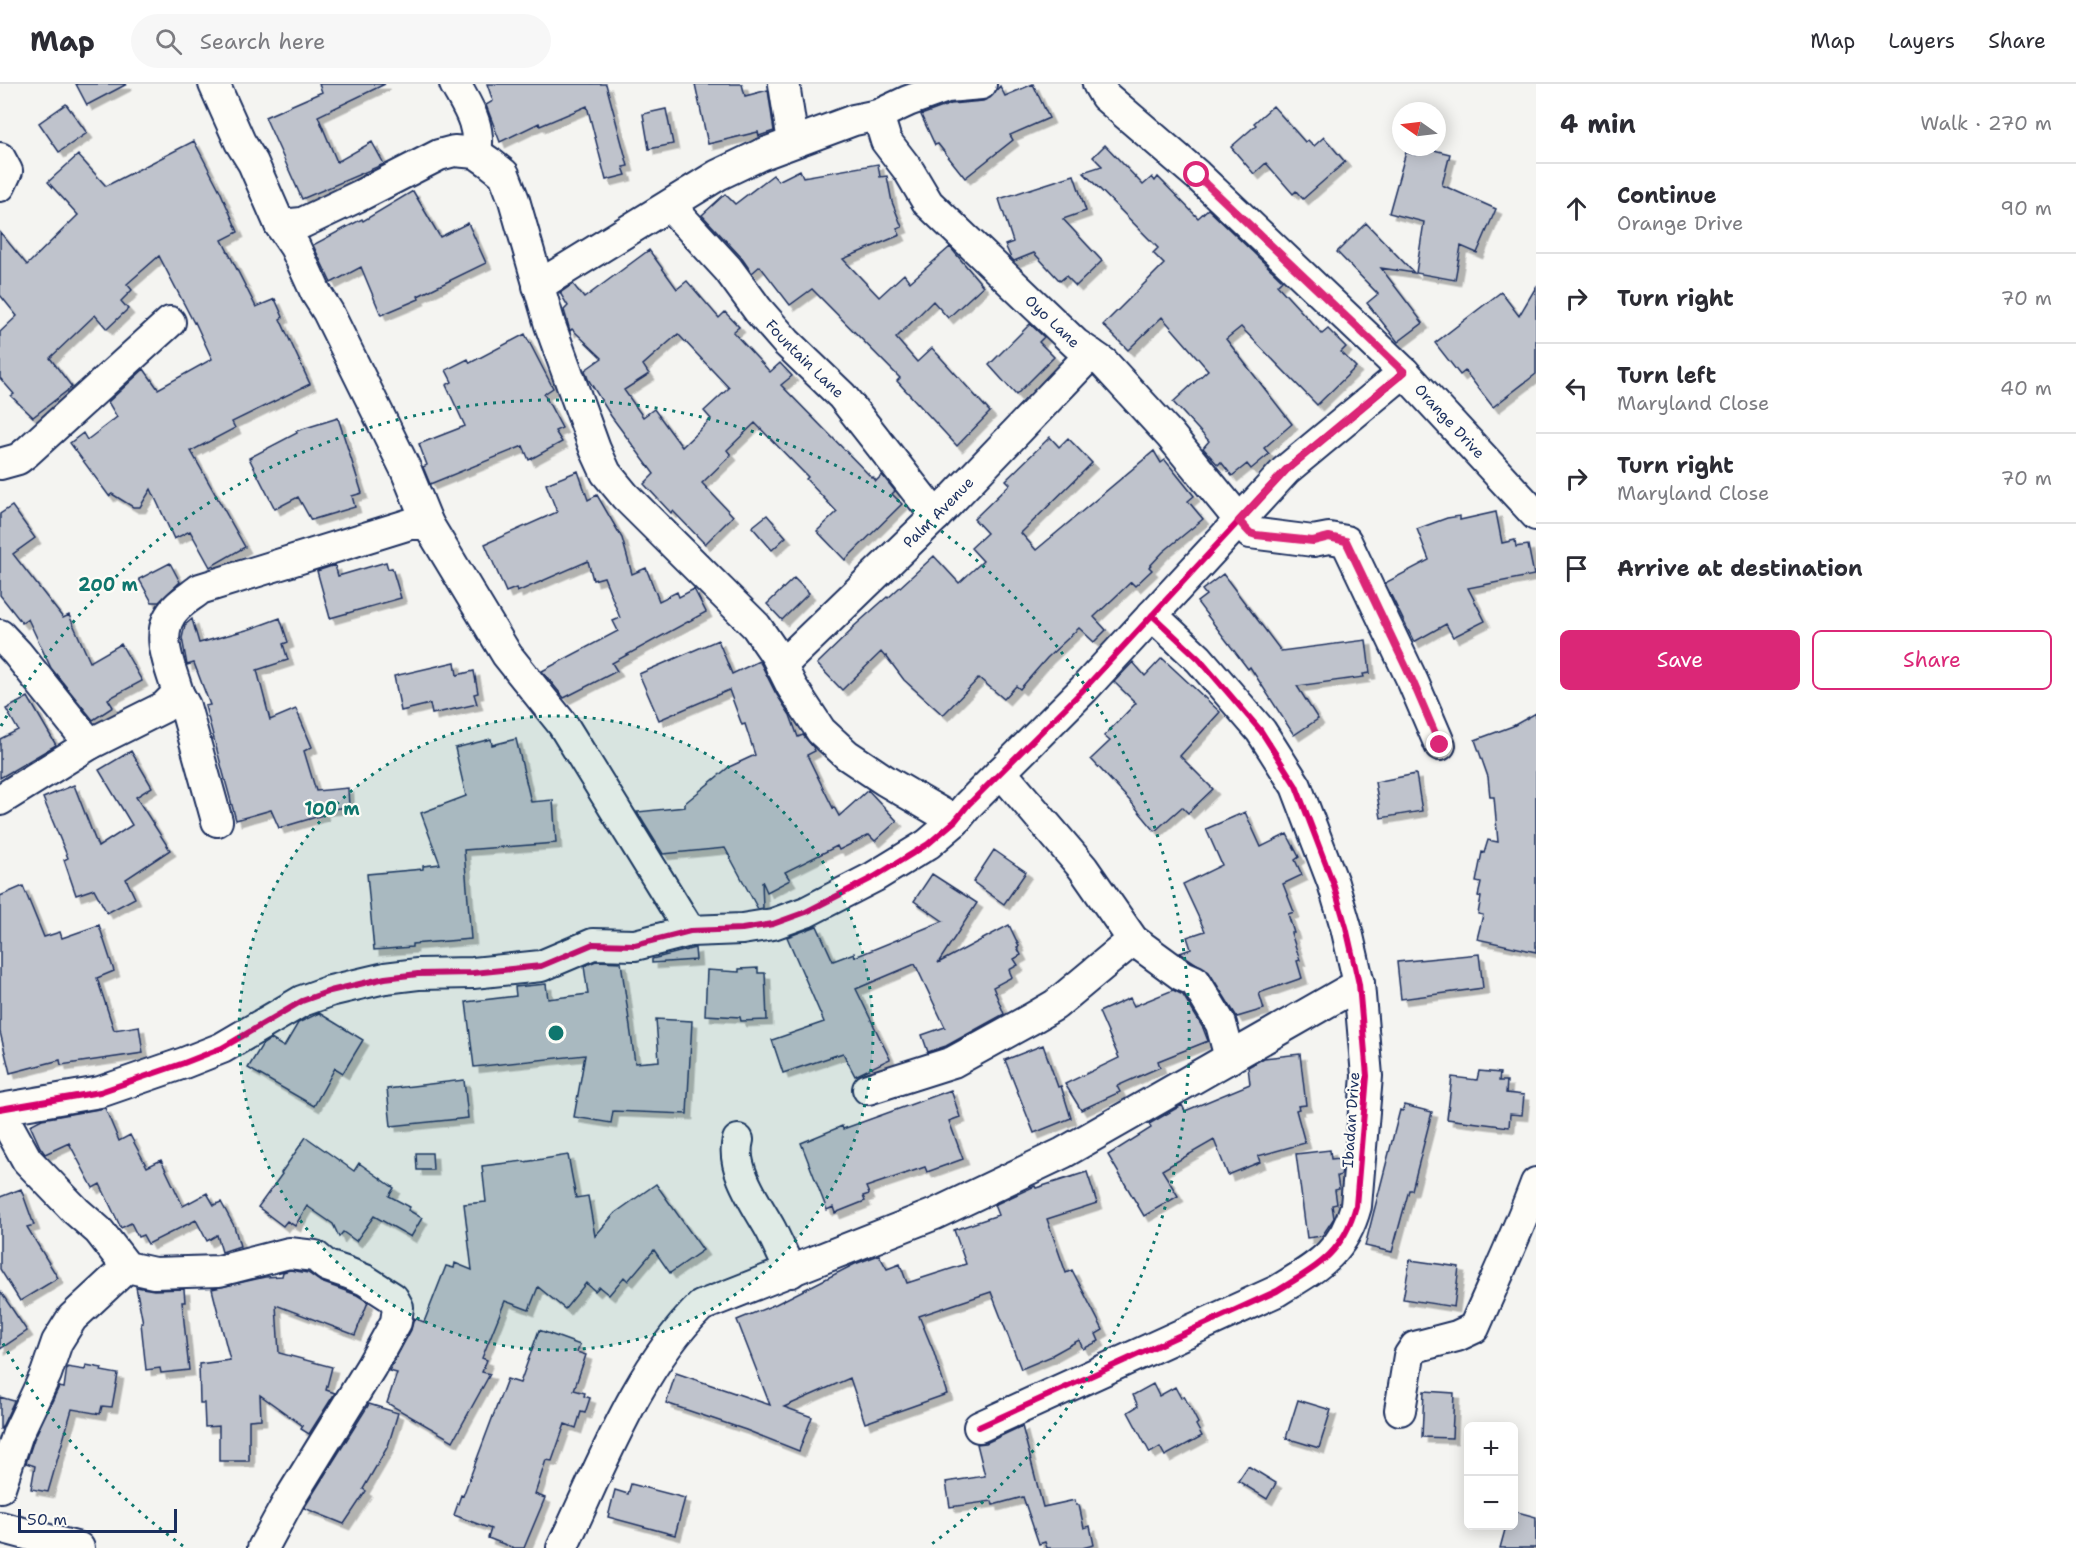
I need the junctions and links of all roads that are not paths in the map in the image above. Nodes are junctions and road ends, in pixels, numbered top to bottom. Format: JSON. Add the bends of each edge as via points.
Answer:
{"nodes":[{"id":1,"x":214,"y":84,"type":"edge"},
{"id":2,"x":455,"y":84,"type":"edge"},
{"id":3,"x":784,"y":84,"type":"edge"},
{"id":4,"x":981,"y":84,"type":"edge"},
{"id":5,"x":1098,"y":84,"type":"edge"},
{"id":6,"x":878,"y":115,"type":"junction"},
{"id":7,"x":793,"y":142,"type":"junction"},
{"id":8,"x":476,"y":153,"type":"junction"},
{"id":9,"x":0,"y":158,"type":"edge"},
{"id":10,"x":0,"y":186,"type":"edge"},
{"id":11,"x":670,"y":206,"type":"junction"},
{"id":12,"x":280,"y":225,"type":"junction"},
{"id":13,"x":538,"y":286,"type":"junction"},
{"id":14,"x":170,"y":322,"type":"dead end"},
{"id":15,"x":1091,"y":354,"type":"junction"},
{"id":16,"x":1404,"y":372,"type":"junction"},
{"id":17,"x":0,"y":464,"type":"edge"},
{"id":18,"x":1536,"y":515,"type":"edge"},
{"id":19,"x":936,"y":516,"type":"junction"},
{"id":20,"x":1239,"y":521,"type":"junction"},
{"id":21,"x":428,"y":524,"type":"junction"},
{"id":22,"x":1152,"y":615,"type":"junction"},
{"id":23,"x":0,"y":635,"type":"edge"},
{"id":24,"x":781,"y":666,"type":"junction"},
{"id":25,"x":178,"y":693,"type":"junction"},
{"id":26,"x":90,"y":744,"type":"junction"},
{"id":27,"x":1440,"y":745,"type":"dead end"},
{"id":28,"x":1001,"y":772,"type":"junction"},
{"id":29,"x":0,"y":800,"type":"edge"},
{"id":30,"x":217,"y":821,"type":"dead end"},
{"id":31,"x":955,"y":821,"type":"junction"},
{"id":32,"x":690,"y":931,"type":"junction"},
{"id":33,"x":1133,"y":940,"type":"junction"},
{"id":34,"x":1359,"y":984,"type":"junction"},
{"id":35,"x":1230,"y":1058,"type":"junction"},
{"id":36,"x":868,"y":1089,"type":"dead end"},
{"id":37,"x":0,"y":1110,"type":"edge"},
{"id":38,"x":738,"y":1140,"type":"dead end"},
{"id":39,"x":1536,"y":1183,"type":"edge"},
{"id":40,"x":127,"y":1267,"type":"junction"},
{"id":41,"x":791,"y":1272,"type":"junction"},
{"id":42,"x":1400,"y":1410,"type":"dead end"},
{"id":43,"x":979,"y":1427,"type":"dead end"},
{"id":44,"x":0,"y":1487,"type":"edge"},
{"id":45,"x":0,"y":1527,"type":"edge"},
{"id":46,"x":79,"y":1548,"type":"edge"},
{"id":47,"x":263,"y":1548,"type":"edge"},
{"id":48,"x":562,"y":1548,"type":"edge"}],
"edges":[{"from":1,"to":12,"type":"street"},
{"from":2,"to":8,"type":"street","via":[[476,125]]},
{"from":3,"to":7,"type":"street"},
{"from":4,"to":6,"type":"street","via":[[947,87]]},
{"from":5,"to":16,"type":"street","name":"Orange Drive","via":[[1105,96],[1197,175]]},
{"from":6,"to":7,"type":"street"},
{"from":6,"to":15,"type":"street","name":"Oyo Lane","via":[[886,141],[928,203]]},
{"from":7,"to":11,"type":"street","via":[[718,175]]},
{"from":8,"to":12,"type":"street","via":[[439,155],[302,223]]},
{"from":8,"to":13,"type":"street","via":[[504,174]]},
{"from":9,"to":10,"type":"street","via":[[7,171]]},
{"from":11,"to":13,"type":"street"},
{"from":11,"to":19,"type":"street","name":"Fountain Lane","via":[[728,269],[786,342],[842,396]]},
{"from":12,"to":21,"type":"street","via":[[328,312],[406,470]]},
{"from":13,"to":24,"type":"street","via":[[606,473],[632,504],[756,626]]},
{"from":14,"to":17,"type":"street","via":[[27,452]]},
{"from":15,"to":19,"type":"street","name":"Palm Avenue"},
{"from":15,"to":20,"type":"street","name":"Oyo Lane","via":[[1104,363],[1170,435]]},
{"from":16,"to":18,"type":"street","name":"Orange Drive"},
{"from":16,"to":20,"type":"street","via":[[1286,470]]},
{"from":19,"to":24,"type":"street","name":"Palm Avenue"},
{"from":20,"to":22,"type":"street"},
{"from":20,"to":27,"type":"street","via":[[1256,535],[1346,541]]},
{"from":21,"to":25,"type":"street","via":[[410,524],[200,589],[176,608],[166,623],[164,648]]},
{"from":21,"to":32,"type":"street","via":[[507,655],[563,725]]},
{"from":22,"to":28,"type":"street"},
{"from":22,"to":34,"type":"street","name":"Ibadan Drive","via":[[1199,659],[1261,731],[1296,786],[1333,883]]},
{"from":23,"to":26,"type":"street"},
{"from":24,"to":31,"type":"street","via":[[821,731],[847,755]]},
{"from":25,"to":26,"type":"street","via":[[164,707]]},
{"from":25,"to":30,"type":"street"},
{"from":26,"to":29,"type":"street"},
{"from":28,"to":31,"type":"street"},
{"from":28,"to":33,"type":"street","via":[[1083,868]]},
{"from":31,"to":32,"type":"street","via":[[928,844],[874,877],[806,912],[773,924]]},
{"from":32,"to":37,"type":"street","via":[[635,945],[593,944],[540,966],[418,974],[330,991],[302,1001],[222,1048],[184,1063],[100,1092]]},
{"from":33,"to":35,"type":"street","via":[[1195,981],[1221,1024]]},
{"from":33,"to":36,"type":"street","via":[[1055,1005],[1031,1019],[953,1062]]},
{"from":34,"to":35,"type":"street"},
{"from":34,"to":43,"type":"street","name":"Ibadan Drive","via":[[1367,1076],[1356,1206],[1351,1225],[1331,1254],[1277,1291]]},
{"from":35,"to":41,"type":"street","via":[[1063,1153],[935,1214]]},
{"from":37,"to":40,"type":"street","via":[[27,1160],[99,1230]]},
{"from":38,"to":41,"type":"street","via":[[741,1171],[752,1200]]},
{"from":39,"to":42,"type":"street","via":[[1474,1328],[1415,1347],[1409,1356]]},
{"from":40,"to":44,"type":"street","via":[[72,1318],[57,1342],[18,1433]]},
{"from":40,"to":47,"type":"street","via":[[154,1273],[219,1270],[289,1253],[315,1256],[327,1266],[378,1288],[393,1298],[398,1307],[396,1322],[371,1367]]},
{"from":41,"to":48,"type":"street","via":[[701,1306],[684,1323],[634,1397]]},
{"from":45,"to":46,"type":"street"}]}
